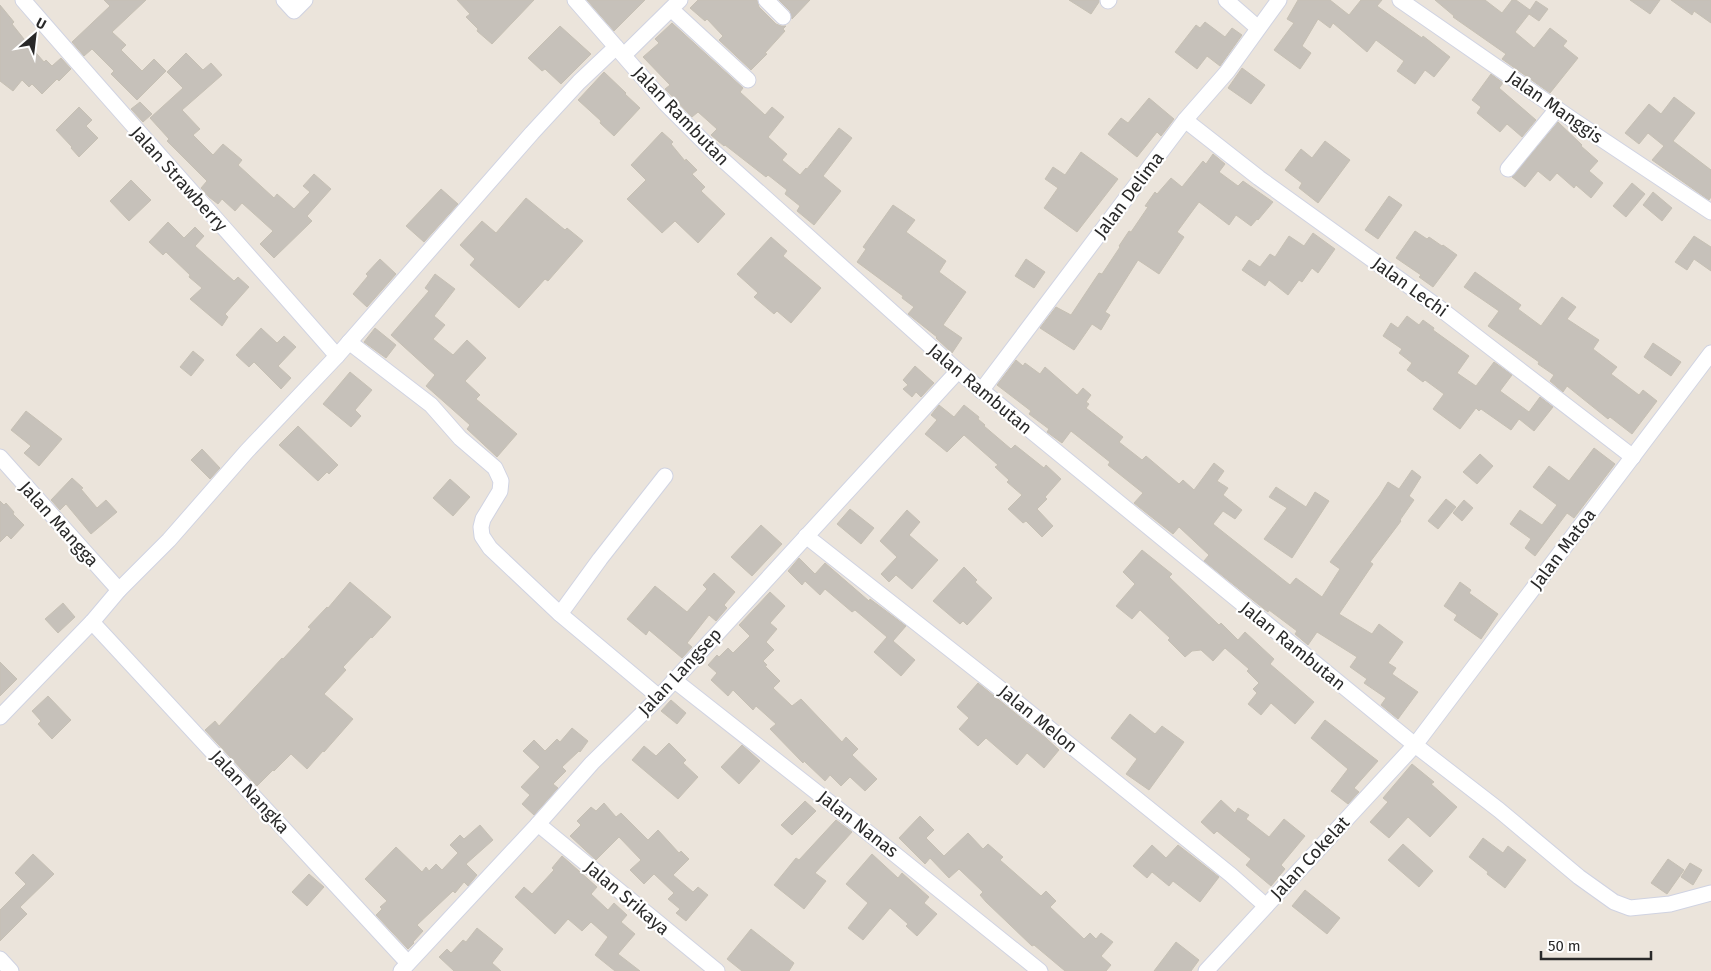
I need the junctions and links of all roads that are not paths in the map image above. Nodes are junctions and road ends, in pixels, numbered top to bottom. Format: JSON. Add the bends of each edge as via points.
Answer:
{"nodes":[{"id":1,"x":23,"y":0,"type":"edge"},
{"id":2,"x":284,"y":0,"type":"edge"},
{"id":3,"x":305,"y":0,"type":"edge"},
{"id":4,"x":575,"y":0,"type":"edge"},
{"id":5,"x":766,"y":0,"type":"edge"},
{"id":6,"x":1226,"y":0,"type":"edge"},
{"id":7,"x":1279,"y":0,"type":"edge"},
{"id":8,"x":1400,"y":0,"type":"edge"},
{"id":9,"x":675,"y":5,"type":"edge"},
{"id":10,"x":783,"y":17,"type":"dead end"},
{"id":11,"x":1258,"y":28,"type":"junction"},
{"id":12,"x":620,"y":51,"type":"junction"},
{"id":13,"x":748,"y":80,"type":"dead end"},
{"id":14,"x":1557,"y":109,"type":"junction"},
{"id":15,"x":1185,"y":120,"type":"junction"},
{"id":16,"x":1508,"y":169,"type":"dead end"},
{"id":17,"x":1711,"y":212,"type":"edge"},
{"id":18,"x":349,"y":342,"type":"junction"},
{"id":19,"x":1711,"y":353,"type":"edge"},
{"id":20,"x":336,"y":356,"type":"junction"},
{"id":21,"x":958,"y":371,"type":"junction"},
{"id":22,"x":981,"y":391,"type":"junction"},
{"id":23,"x":0,"y":457,"type":"edge"},
{"id":24,"x":1633,"y":457,"type":"junction"},
{"id":25,"x":665,"y":476,"type":"dead end"},
{"id":26,"x":806,"y":536,"type":"junction"},
{"id":27,"x":118,"y":590,"type":"junction"},
{"id":28,"x":560,"y":614,"type":"junction"},
{"id":29,"x":92,"y":622,"type":"junction"},
{"id":30,"x":674,"y":680,"type":"junction"},
{"id":31,"x":659,"y":697,"type":"junction"},
{"id":32,"x":0,"y":717,"type":"edge"},
{"id":33,"x":1415,"y":745,"type":"junction"},
{"id":34,"x":538,"y":824,"type":"junction"},
{"id":35,"x":1711,"y":893,"type":"edge"},
{"id":36,"x":1266,"y":906,"type":"junction"},
{"id":37,"x":0,"y":959,"type":"edge"},
{"id":38,"x":404,"y":967,"type":"edge"},
{"id":39,"x":11,"y":971,"type":"edge"},
{"id":40,"x":717,"y":971,"type":"edge"},
{"id":41,"x":1040,"y":971,"type":"edge"},
{"id":42,"x":1206,"y":971,"type":"edge"}],
"edges":[{"from":1,"to":20,"type":"street","name":"Jalan Strawberry"},
{"from":2,"to":3,"type":"street","via":[[294,10]]},
{"from":4,"to":12,"type":"street","name":"Jalan Rambutan"},
{"from":5,"to":10,"type":"street"},
{"from":6,"to":11,"type":"street"},
{"from":7,"to":11,"type":"street","name":"Jalan Delima"},
{"from":8,"to":14,"type":"street","name":"Jalan Manggis"},
{"from":9,"to":12,"type":"street"},
{"from":9,"to":13,"type":"street"},
{"from":11,"to":15,"type":"street","name":"Jalan Delima","via":[[1227,72]]},
{"from":12,"to":18,"type":"street","via":[[578,82]]},
{"from":12,"to":21,"type":"street","name":"Jalan Rambutan","via":[[712,150]]},
{"from":14,"to":16,"type":"street"},
{"from":14,"to":17,"type":"street","name":"Jalan Manggis"},
{"from":15,"to":22,"type":"street","name":"Jalan Delima"},
{"from":15,"to":24,"type":"street","name":"Jalan Lechi","via":[[1259,178],[1438,307]]},
{"from":18,"to":20,"type":"street"},
{"from":18,"to":28,"type":"street","via":[[431,405],[460,438],[495,468],[501,481],[500,491],[483,519],[482,536],[490,548]]},
{"from":19,"to":24,"type":"street","name":"Jalan Matoa"},
{"from":20,"to":27,"type":"street","via":[[169,540]]},
{"from":21,"to":22,"type":"street","name":"Jalan Rambutan"},
{"from":21,"to":26,"type":"street","name":"Jalan Langsep"},
{"from":22,"to":33,"type":"street","name":"Jalan Rambutan"},
{"from":23,"to":27,"type":"street","name":"Jalan Mangga"},
{"from":24,"to":33,"type":"street","name":"Jalan Matoa"},
{"from":25,"to":28,"type":"street"},
{"from":26,"to":30,"type":"street","name":"Jalan Langsep"},
{"from":26,"to":36,"type":"street","name":"Jalan Melon"},
{"from":27,"to":29,"type":"street"},
{"from":28,"to":31,"type":"street"},
{"from":29,"to":32,"type":"street"},
{"from":29,"to":38,"type":"street","name":"Jalan Nangka"},
{"from":30,"to":31,"type":"street","name":"Jalan Langsep"},
{"from":30,"to":41,"type":"street","name":"Jalan Nanas"},
{"from":31,"to":34,"type":"street","name":"Jalan Langsep","via":[[592,763]]},
{"from":33,"to":35,"type":"street","name":"Jalan Rambutan","via":[[1614,902],[1641,908]]},
{"from":33,"to":36,"type":"street","name":"Jalan Cokelat"},
{"from":34,"to":38,"type":"street","name":"Jalan Langsep"},
{"from":34,"to":40,"type":"street","name":"Jalan Srikaya"},
{"from":36,"to":42,"type":"street","name":"Jalan Cokelat"},
{"from":37,"to":39,"type":"street"}]}
